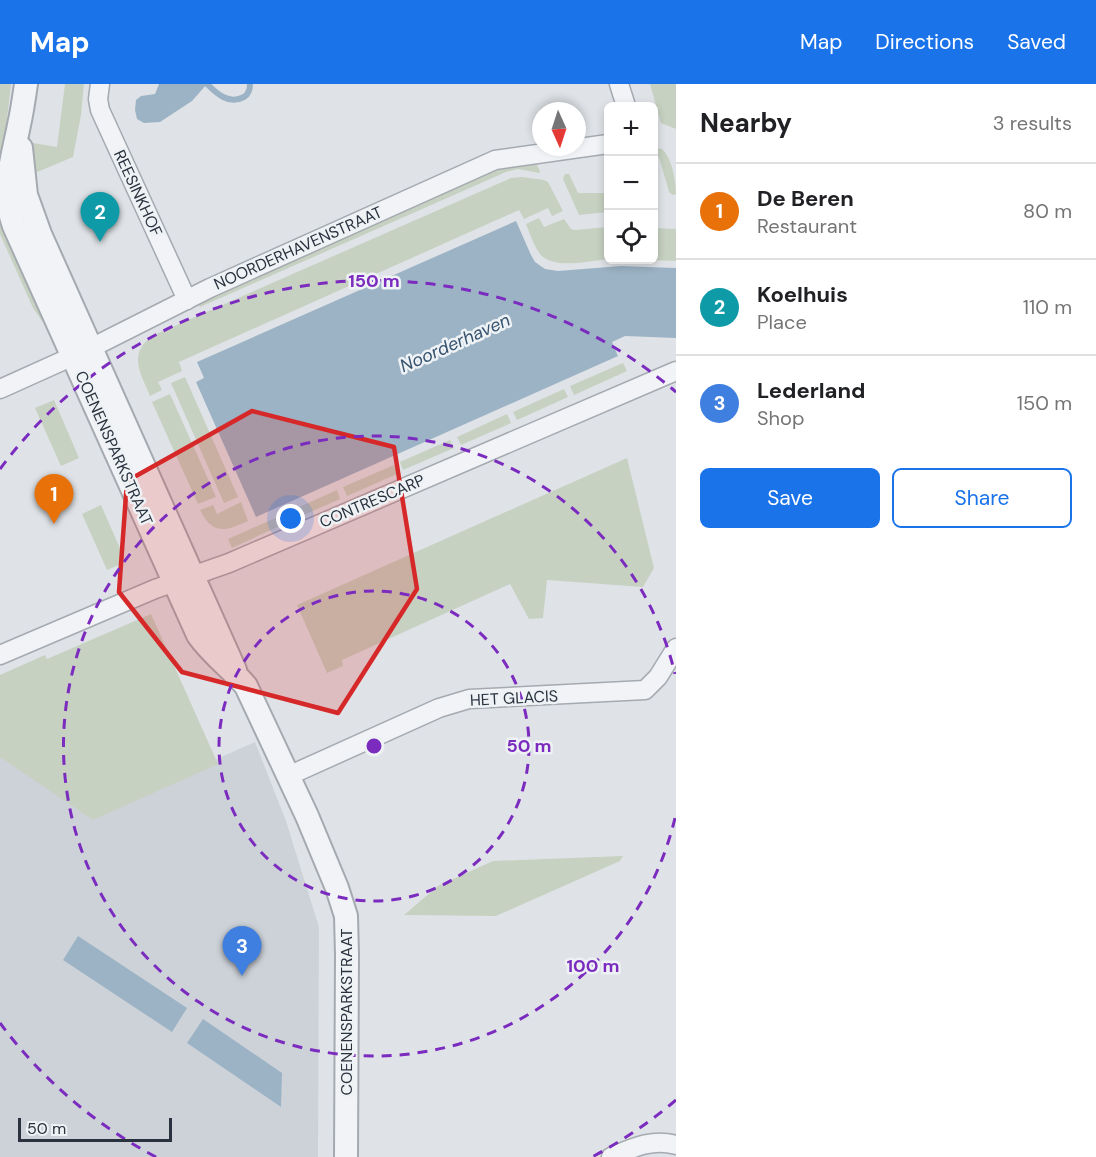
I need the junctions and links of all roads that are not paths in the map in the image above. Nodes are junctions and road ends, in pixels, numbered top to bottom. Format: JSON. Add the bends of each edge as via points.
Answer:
{"nodes":[{"id":1,"x":26,"y":84,"type":"edge"},
{"id":2,"x":100,"y":84,"type":"edge"},
{"id":3,"x":619,"y":84,"type":"edge"},
{"id":4,"x":625,"y":102,"type":"edge"},
{"id":5,"x":20,"y":123,"type":"junction"},
{"id":6,"x":604,"y":145,"type":"edge"},
{"id":7,"x":4,"y":210,"type":"edge"},
{"id":8,"x":40,"y":234,"type":"junction"},
{"id":9,"x":187,"y":300,"type":"junction"},
{"id":10,"x":82,"y":352,"type":"junction"},
{"id":11,"x":676,"y":371,"type":"edge"},
{"id":12,"x":0,"y":389,"type":"edge"},
{"id":13,"x":174,"y":582,"type":"junction"},
{"id":14,"x":676,"y":648,"type":"edge"},
{"id":15,"x":0,"y":655,"type":"edge"},
{"id":16,"x":298,"y":771,"type":"junction"},
{"id":17,"x":676,"y":1145,"type":"edge"},
{"id":18,"x":346,"y":1157,"type":"edge"},
{"id":19,"x":611,"y":1157,"type":"edge"}],
"edges":[{"from":1,"to":5,"type":"street"},
{"from":2,"to":9,"type":"street","name":"REESINKHOF","via":[[100,110]]},
{"from":3,"to":4,"type":"street"},
{"from":5,"to":7,"type":"street","name":"COENENSPARKSTRAAT"},
{"from":5,"to":8,"type":"street","name":"COENENSPARKSTRAAT","via":[[26,195]]},
{"from":6,"to":9,"type":"street","name":"NOORDERHAVENSTRAAT","via":[[495,160]]},
{"from":7,"to":8,"type":"street","name":"COENENSPARKSTRAAT"},
{"from":7,"to":10,"type":"street","name":"COENENSPARKSTRAAT"},
{"from":8,"to":10,"type":"street","name":"COENENSPARKSTRAAT"},
{"from":9,"to":10,"type":"street","name":"NOORDERHAVENSTRAAT"},
{"from":10,"to":12,"type":"street","name":"NOORDERHAVENSTRAAT"},
{"from":10,"to":13,"type":"street","name":"COENENSPARKSTRAAT"},
{"from":11,"to":13,"type":"street","name":"CONTRESCARP","via":[[240,558]]},
{"from":13,"to":15,"type":"street","name":"CONTRESCARP"},
{"from":13,"to":16,"type":"street","name":"COENENSPARKSTRAAT","via":[[198,635],[246,686]]},
{"from":14,"to":16,"type":"street","name":"HET GLACIS","via":[[645,690],[469,699],[439,708]]},
{"from":16,"to":18,"type":"street","name":"COENENSPARKSTRAAT","via":[[346,916]]},
{"from":17,"to":19,"type":"street","via":[[650,1143]]}]}
